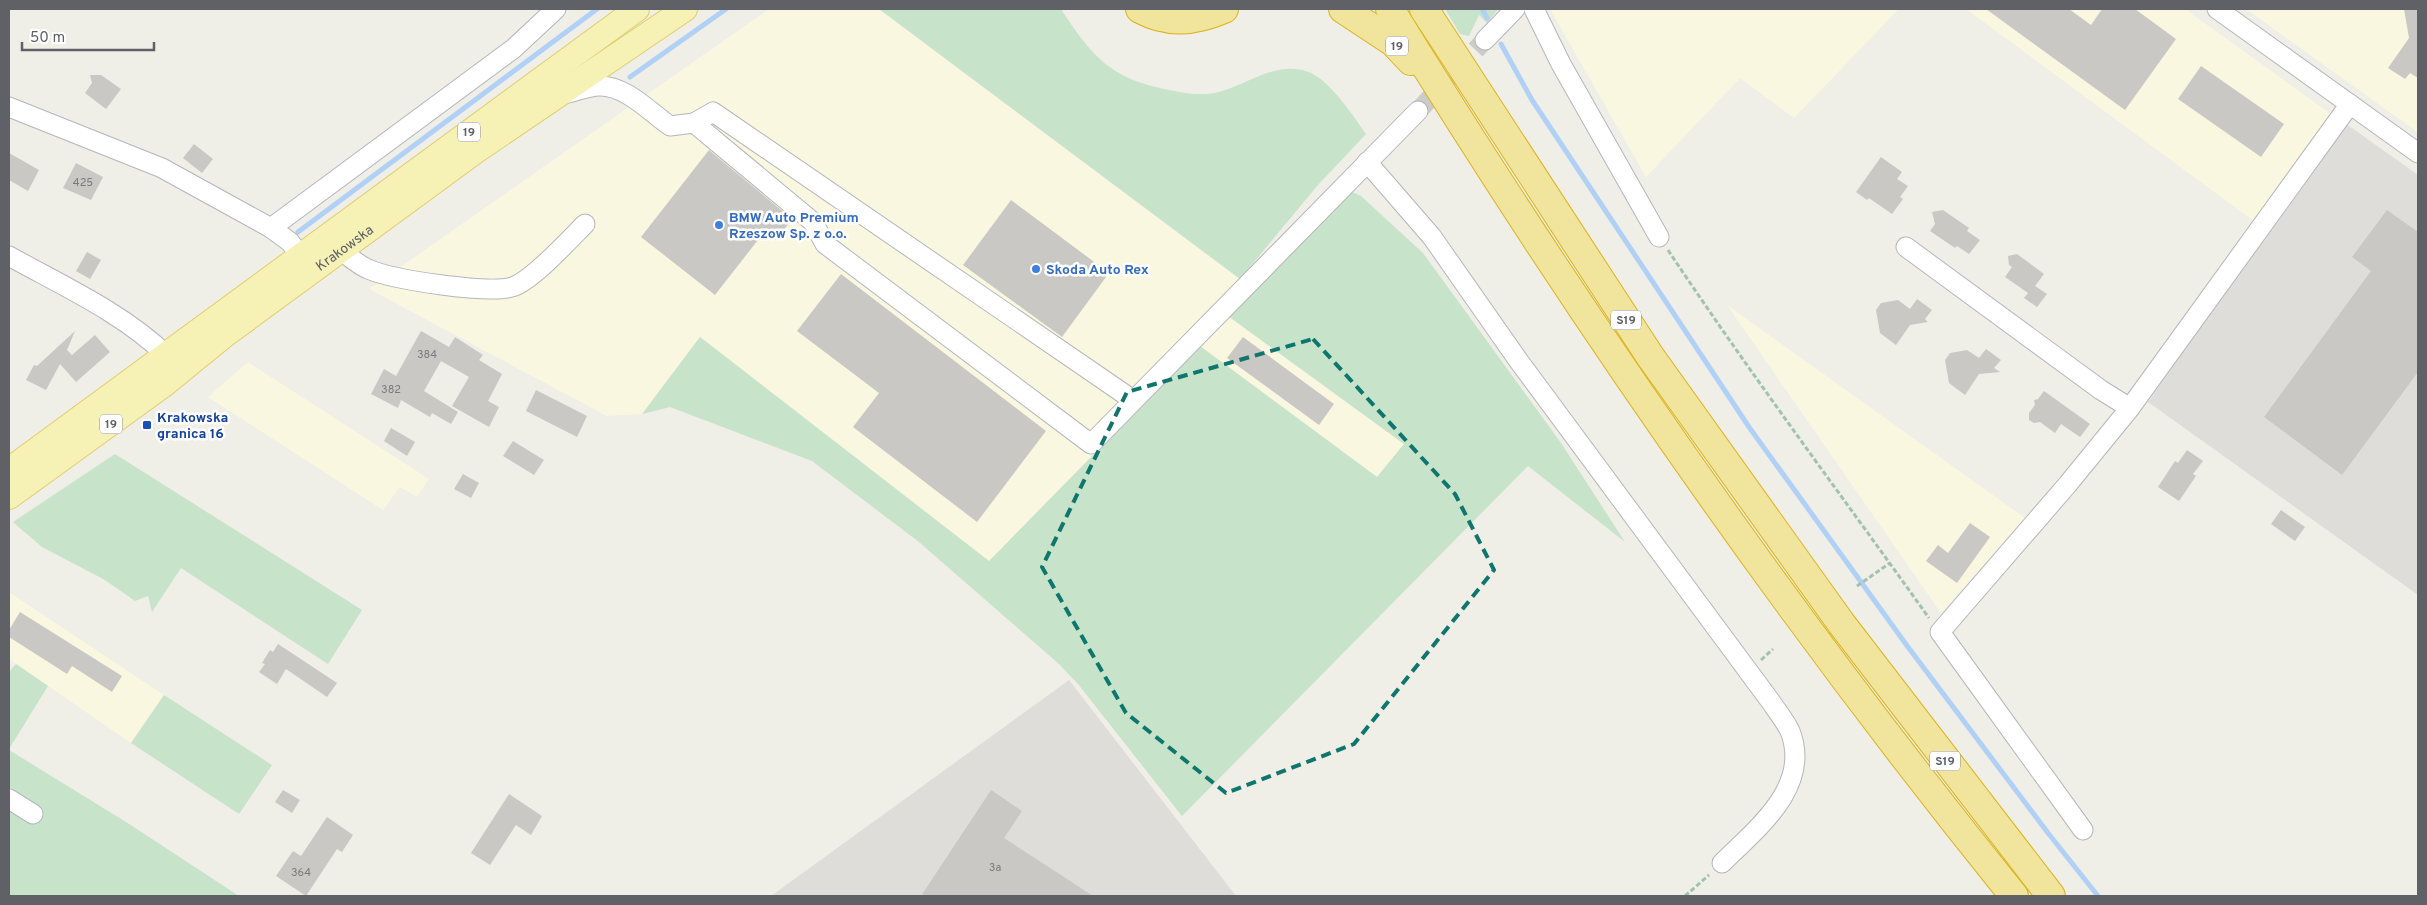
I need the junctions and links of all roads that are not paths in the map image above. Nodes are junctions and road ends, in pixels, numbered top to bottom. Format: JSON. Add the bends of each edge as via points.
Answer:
{"nodes":[{"id":1,"x":556,"y":9,"type":"edge"},
{"id":2,"x":637,"y":9,"type":"edge"},
{"id":3,"x":685,"y":9,"type":"edge"},
{"id":4,"x":1140,"y":9,"type":"edge"},
{"id":5,"x":1224,"y":9,"type":"edge"},
{"id":6,"x":1343,"y":9,"type":"edge"},
{"id":7,"x":1390,"y":9,"type":"edge"},
{"id":8,"x":1424,"y":9,"type":"edge"},
{"id":9,"x":1515,"y":9,"type":"edge"},
{"id":10,"x":1534,"y":9,"type":"edge"},
{"id":11,"x":2217,"y":9,"type":"edge"},
{"id":12,"x":1485,"y":40,"type":"tunnel mouth"},
{"id":13,"x":1443,"y":94,"type":"junction"},
{"id":14,"x":552,"y":97,"type":"junction"},
{"id":15,"x":2350,"y":104,"type":"junction"},
{"id":16,"x":9,"y":108,"type":"edge"},
{"id":17,"x":1418,"y":111,"type":"tunnel mouth"},
{"id":18,"x":694,"y":123,"type":"junction"},
{"id":19,"x":2418,"y":153,"type":"edge"},
{"id":20,"x":1367,"y":162,"type":"junction"},
{"id":21,"x":585,"y":224,"type":"dead end"},
{"id":22,"x":267,"y":225,"type":"junction"},
{"id":23,"x":1659,"y":238,"type":"road end"},
{"id":24,"x":1906,"y":247,"type":"dead end"},
{"id":25,"x":340,"y":250,"type":"junction"},
{"id":26,"x":9,"y":256,"type":"edge"},
{"id":27,"x":306,"y":264,"type":"junction"},
{"id":28,"x":166,"y":355,"type":"junction"},
{"id":29,"x":1133,"y":400,"type":"junction"},
{"id":30,"x":2130,"y":408,"type":"junction"},
{"id":31,"x":9,"y":470,"type":"edge"},
{"id":32,"x":9,"y":497,"type":"edge"},
{"id":33,"x":9,"y":799,"type":"edge"},
{"id":34,"x":33,"y":814,"type":"dead end"},
{"id":35,"x":2083,"y":830,"type":"dead end"},
{"id":36,"x":1722,"y":863,"type":"road end"},
{"id":37,"x":2014,"y":896,"type":"edge"},
{"id":38,"x":2051,"y":896,"type":"edge"}],
"edges":[{"from":1,"to":22,"type":"street","via":[[513,49]]},
{"from":2,"to":27,"type":"main road","name":"Krakowska","number":"19"},
{"from":3,"to":14,"type":"main road","name":"Krakowska","number":"19"},
{"from":4,"to":5,"type":"highway","via":[[1160,18],[1186,20]]},
{"from":6,"to":13,"type":"highway","number":"19","via":[[1393,42]]},
{"from":7,"to":13,"type":"highway","number":"S19"},
{"from":8,"to":38,"type":"highway","number":"S19","via":[[1661,372],[1841,623]]},
{"from":9,"to":12,"type":"street"},
{"from":10,"to":23,"type":"street","via":[[1561,64]]},
{"from":11,"to":15,"type":"street"},
{"from":13,"to":37,"type":"highway","number":"S19","via":[[1718,504],[1813,634]]},
{"from":14,"to":18,"type":"street","via":[[610,86],[670,126]]},
{"from":14,"to":25,"type":"main road","name":"Krakowska","number":"19"},
{"from":15,"to":19,"type":"street"},
{"from":15,"to":30,"type":"street"},
{"from":16,"to":22,"type":"street","via":[[162,168]]},
{"from":17,"to":20,"type":"street"},
{"from":18,"to":29,"type":"street","via":[[713,112]]},
{"from":18,"to":29,"type":"street","via":[[812,222],[825,244],[1091,444]]},
{"from":20,"to":29,"type":"street"},
{"from":20,"to":36,"type":"street","via":[[1432,237],[1518,360],[1790,731],[1794,768],[1785,794],[1772,814]]},
{"from":21,"to":25,"type":"street","via":[[540,268],[514,287],[489,290],[389,276],[367,269]]},
{"from":22,"to":27,"type":"street","via":[[290,242]]},
{"from":24,"to":30,"type":"street"},
{"from":25,"to":27,"type":"main road","name":"Krakowska","number":"19"},
{"from":26,"to":28,"type":"street","via":[[90,301],[148,339]]},
{"from":27,"to":28,"type":"main road","name":"Krakowska","number":"19"},
{"from":27,"to":32,"type":"main road","name":"Krakowska","number":"19","via":[[164,384]]},
{"from":28,"to":31,"type":"main road","name":"Krakowska","number":"19"},
{"from":30,"to":35,"type":"street","via":[[1940,632]]},
{"from":33,"to":34,"type":"street"}]}
